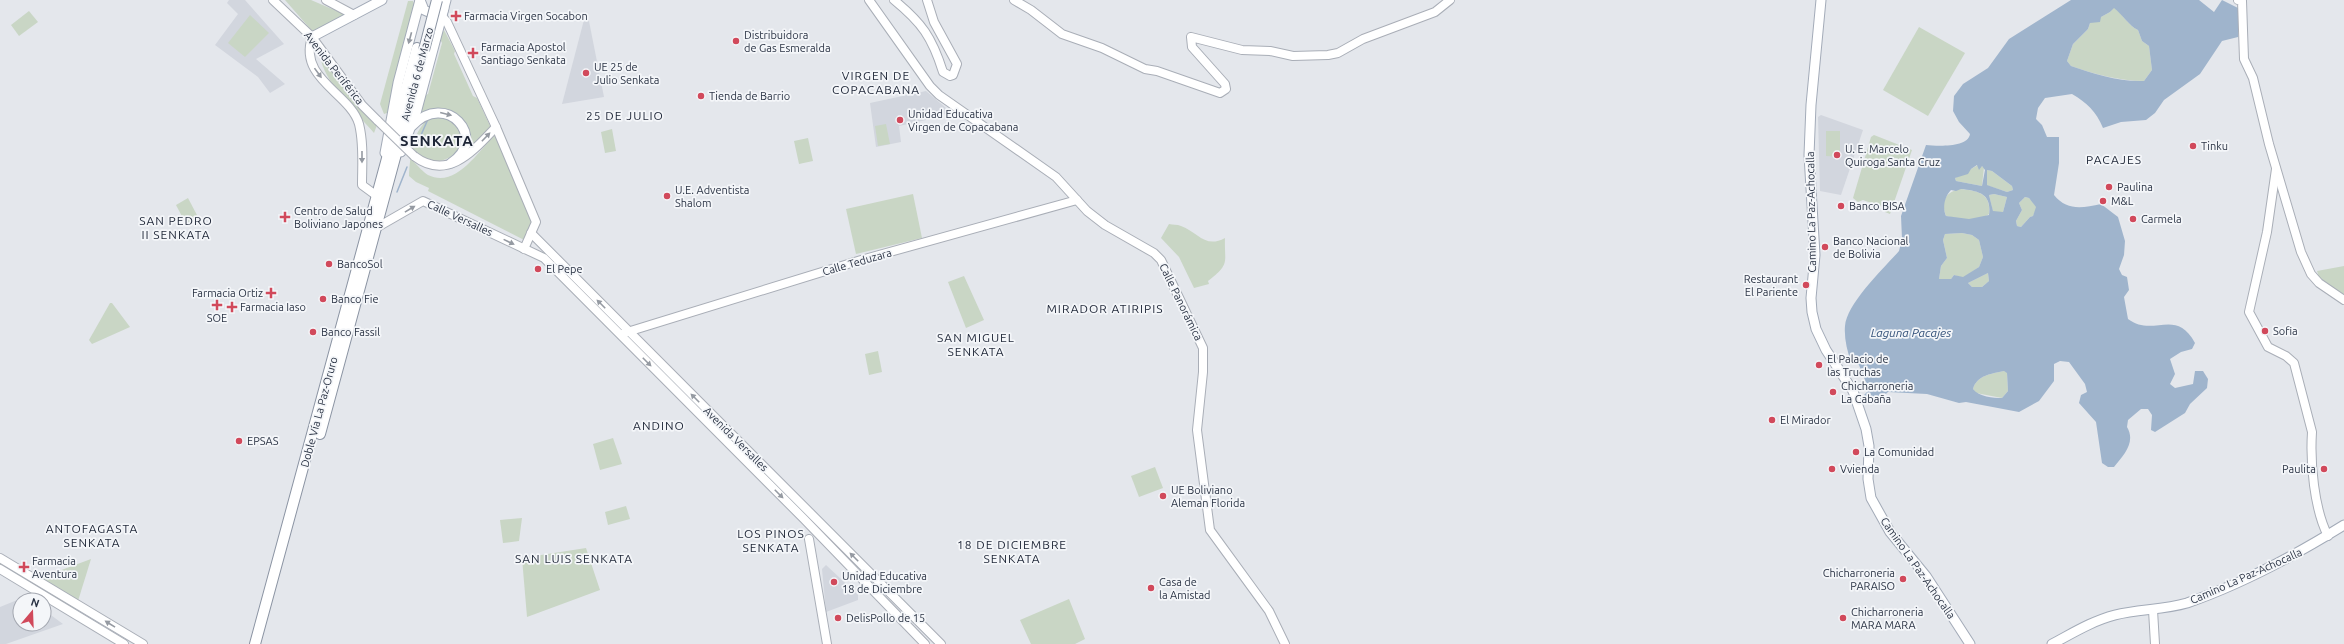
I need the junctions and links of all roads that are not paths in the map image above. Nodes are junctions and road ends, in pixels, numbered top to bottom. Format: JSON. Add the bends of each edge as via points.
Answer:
{"nodes":[{"id":1,"x":272,"y":0,"type":"edge"},
{"id":2,"x":326,"y":0,"type":"edge"},
{"id":3,"x":382,"y":0,"type":"edge"},
{"id":4,"x":420,"y":0,"type":"edge"},
{"id":5,"x":430,"y":0,"type":"edge"},
{"id":6,"x":869,"y":0,"type":"edge"},
{"id":7,"x":894,"y":0,"type":"edge"},
{"id":8,"x":927,"y":0,"type":"edge"},
{"id":9,"x":1014,"y":0,"type":"edge"},
{"id":10,"x":1450,"y":0,"type":"edge"},
{"id":11,"x":1821,"y":0,"type":"edge"},
{"id":12,"x":2238,"y":0,"type":"edge"},
{"id":13,"x":443,"y":5,"type":"edge"},
{"id":14,"x":354,"y":15,"type":"junction"},
{"id":15,"x":312,"y":37,"type":"junction"},
{"id":16,"x":420,"y":49,"type":"junction"},
{"id":17,"x":412,"y":127,"type":"junction"},
{"id":18,"x":496,"y":127,"type":"junction"},
{"id":19,"x":451,"y":163,"type":"junction"},
{"id":20,"x":2276,"y":170,"type":"junction"},
{"id":21,"x":385,"y":180,"type":"junction"},
{"id":22,"x":376,"y":196,"type":"junction"},
{"id":23,"x":1077,"y":200,"type":"junction"},
{"id":24,"x":376,"y":228,"type":"junction"},
{"id":25,"x":531,"y":233,"type":"junction"},
{"id":26,"x":524,"y":249,"type":"junction"},
{"id":27,"x":2344,"y":300,"type":"edge"},
{"id":28,"x":628,"y":332,"type":"junction"},
{"id":29,"x":620,"y":334,"type":"junction"},
{"id":30,"x":822,"y":525,"type":"junction"},
{"id":31,"x":2344,"y":525,"type":"edge"},
{"id":32,"x":814,"y":530,"type":"junction"},
{"id":33,"x":2328,"y":536,"type":"junction"},
{"id":34,"x":0,"y":558,"type":"edge"},
{"id":35,"x":0,"y":570,"type":"edge"},
{"id":36,"x":2153,"y":610,"type":"junction"},
{"id":37,"x":124,"y":644,"type":"edge"},
{"id":38,"x":143,"y":644,"type":"edge"},
{"id":39,"x":255,"y":644,"type":"edge"},
{"id":40,"x":262,"y":644,"type":"edge"},
{"id":41,"x":827,"y":644,"type":"edge"},
{"id":42,"x":925,"y":644,"type":"edge"},
{"id":43,"x":941,"y":644,"type":"edge"},
{"id":44,"x":1285,"y":644,"type":"edge"},
{"id":45,"x":1970,"y":644,"type":"edge"},
{"id":46,"x":2052,"y":644,"type":"edge"},
{"id":47,"x":2155,"y":644,"type":"edge"}],
"edges":[{"from":1,"to":15,"type":"street","name":"Avenida Periférica"},
{"from":2,"to":14,"type":"street"},
{"from":3,"to":14,"type":"main road"},
{"from":4,"to":13,"type":"main road","via":[[422,8],[433,14]]},
{"from":4,"to":21,"type":"main road","name":"Avenida 6 de Marzo","one_way":true,"via":[[391,116]]},
{"from":5,"to":16,"type":"highway","name":"Avenida 6 de Marzo"},
{"from":6,"to":23,"type":"street","name":"Calle Panorámica","via":[[935,91],[1056,177]]},
{"from":7,"to":8,"type":"street","via":[[924,27],[943,72],[950,76],[956,72],[957,64],[934,22]]},
{"from":9,"to":10,"type":"street","via":[[1062,34],[1102,48],[1145,69],[1220,93],[1226,89],[1226,84],[1192,47],[1192,38],[1242,50],[1270,51],[1293,56],[1328,55],[1435,12]]},
{"from":11,"to":45,"type":"main road","name":"Camino La Paz-Achocalla","via":[[1810,141],[1810,194],[1815,256],[1812,312],[1816,329],[1826,350],[1853,391],[1866,429],[1871,498],[1890,532],[1926,576]]},
{"from":12,"to":20,"type":"street","via":[[2242,1],[2244,59],[2253,78]]},
{"from":13,"to":16,"type":"highway","name":"Avenida 6 de Marzo","bridge":true},
{"from":13,"to":17,"type":"main road","name":"Avenida 6 de Marzo"},
{"from":13,"to":18,"type":"street"},
{"from":14,"to":15,"type":"main road"},
{"from":15,"to":19,"type":"street","name":"Avenida Periférica","bridge":true,"via":[[362,105],[414,156],[432,166]]},
{"from":15,"to":22,"type":"street","one_way":true,"via":[[309,45],[311,62],[317,73],[359,123],[362,185]]},
{"from":16,"to":21,"type":"highway","name":"Avenida 6 de Marzo"},
{"from":17,"to":19,"type":"main road","one_way":true,"via":[[423,117],[435,113],[454,117],[462,127],[466,144],[460,155]]},
{"from":17,"to":21,"type":"main road","name":"Avenida 6 de Marzo"},
{"from":19,"to":18,"type":"street","name":"Avenida Periférica","one_way":true,"via":[[466,158]]},
{"from":18,"to":25,"type":"street","via":[[536,222]]},
{"from":20,"to":27,"type":"street","via":[[2301,252],[2311,274],[2319,283]]},
{"from":20,"to":33,"type":"street","via":[[2268,232],[2249,312],[2268,347],[2294,363],[2312,432],[2318,506]]},
{"from":21,"to":22,"type":"highway","name":"Doble Vía La Paz-Oruro"},
{"from":21,"to":24,"type":"highway","name":"Doble Vía La Paz-Oruro"},
{"from":22,"to":39,"type":"highway","name":"Doble Vía La Paz-Oruro"},
{"from":23,"to":28,"type":"street","name":"Calle Teduzara","via":[[861,260]]},
{"from":23,"to":44,"type":"street","name":"Calle Panorámica","via":[[1105,225],[1154,253],[1168,272],[1203,348],[1204,372],[1197,430],[1210,530],[1228,551],[1272,616]]},
{"from":24,"to":26,"type":"street","name":"Calle Versalles","one_way":true,"via":[[423,201]]},
{"from":24,"to":40,"type":"highway","name":"Doble Vía La Paz-Oruro"},
{"from":25,"to":26,"type":"street"},
{"from":28,"to":25,"type":"street","name":"Avenida Versalles","one_way":true},
{"from":26,"to":29,"type":"street","name":"Avenida Versalles","via":[[544,258]]},
{"from":28,"to":29,"type":"street","name":"Calle Teduzara"},
{"from":30,"to":28,"type":"street","name":"Avenida Versalles","one_way":true},
{"from":29,"to":32,"type":"street","name":"Avenida Versalles","one_way":true},
{"from":30,"to":32,"type":"street"},
{"from":43,"to":30,"type":"street","name":"Avenida Versalles","one_way":true},
{"from":31,"to":33,"type":"main road","name":"Camino La Paz-Achocalla"},
{"from":32,"to":41,"type":"street","via":[[807,537]]},
{"from":32,"to":42,"type":"street","name":"Avenida Versalles"},
{"from":33,"to":36,"type":"main road","name":"Camino La Paz-Achocalla","via":[[2295,555],[2210,594]]},
{"from":38,"to":34,"type":"street","one_way":true},
{"from":35,"to":37,"type":"street"},
{"from":36,"to":46,"type":"main road","name":"Camino La Paz-Achocalla","via":[[2117,614],[2094,621]]},
{"from":36,"to":47,"type":"street"}]}
